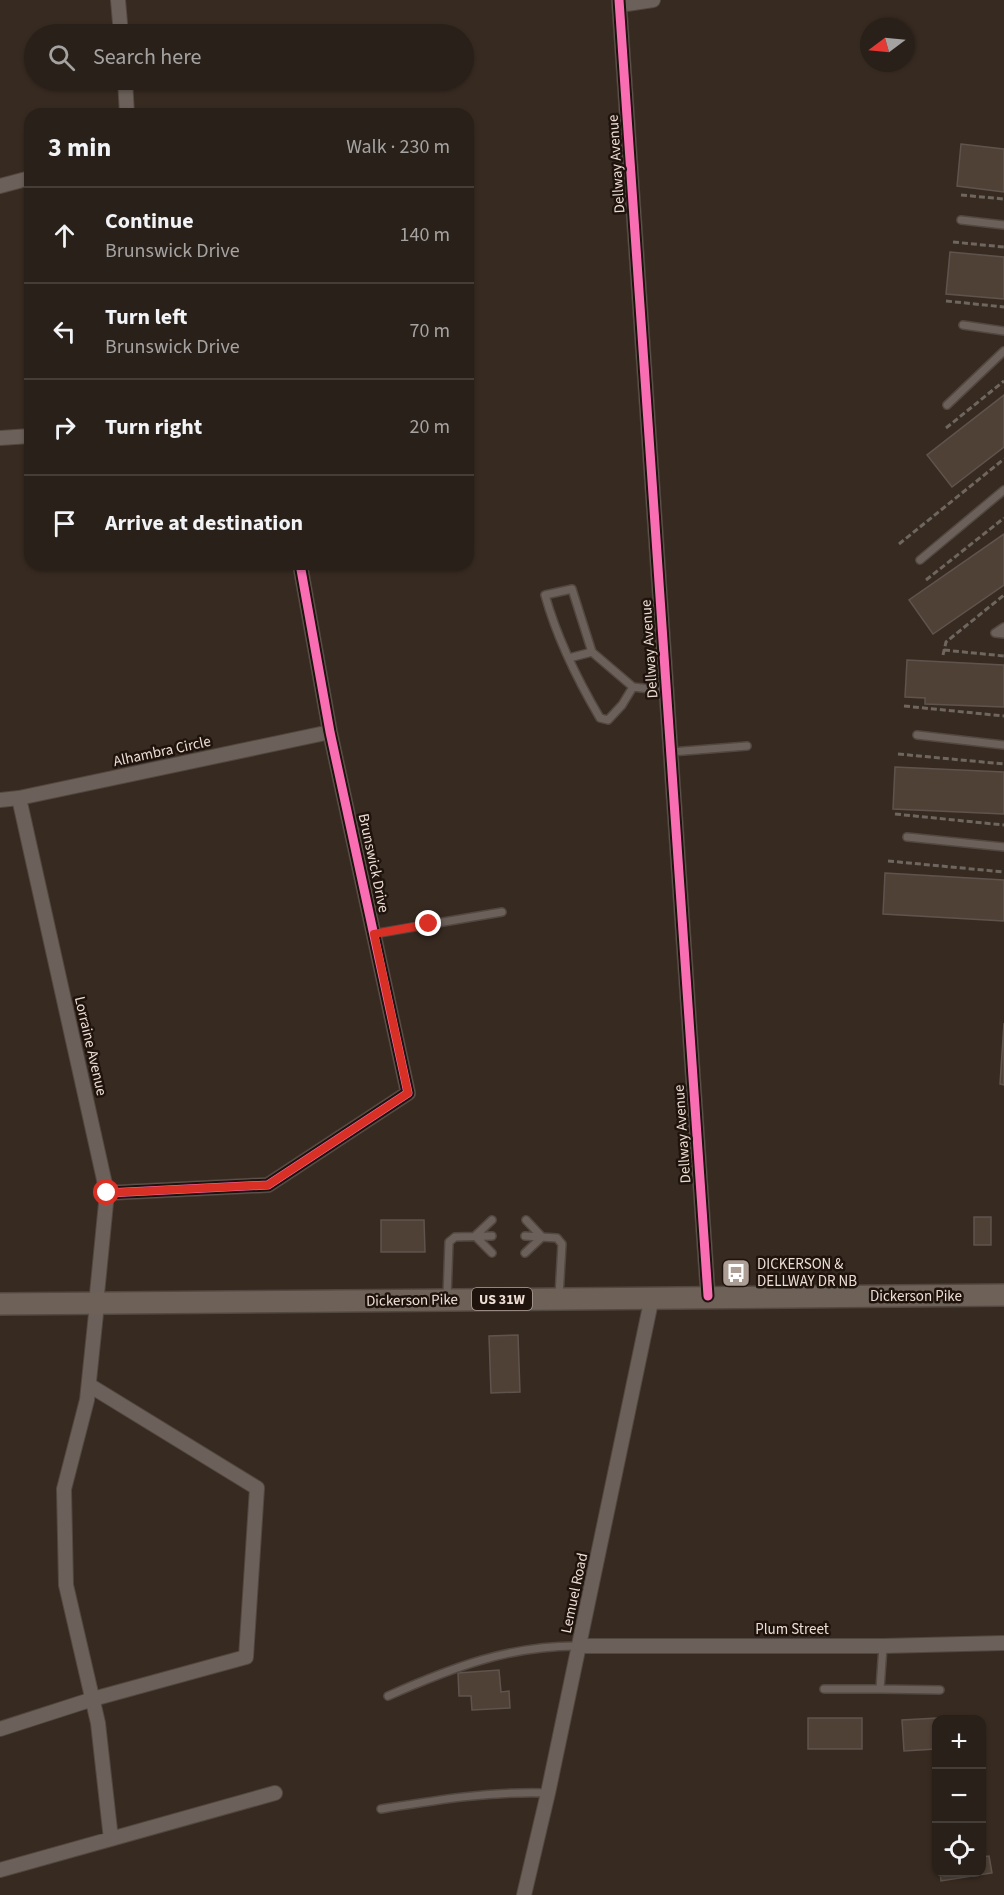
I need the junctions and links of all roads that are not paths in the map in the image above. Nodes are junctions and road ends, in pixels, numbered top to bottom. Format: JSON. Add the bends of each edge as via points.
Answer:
{"nodes":[{"id":1,"x":118,"y":0,"type":"edge"},
{"id":2,"x":653,"y":0,"type":"edge"},
{"id":3,"x":620,"y":3,"type":"edge"},
{"id":4,"x":120,"y":24,"type":"edge"},
{"id":5,"x":125,"y":90,"type":"edge"},
{"id":6,"x":127,"y":108,"type":"edge"},
{"id":7,"x":24,"y":180,"type":"edge"},
{"id":8,"x":0,"y":186,"type":"edge"},
{"id":9,"x":961,"y":220,"type":"dead end"},
{"id":10,"x":1004,"y":225,"type":"edge"},
{"id":11,"x":963,"y":325,"type":"dead end"},
{"id":12,"x":1004,"y":331,"type":"edge"},
{"id":13,"x":1004,"y":351,"type":"edge"},
{"id":14,"x":947,"y":405,"type":"dead end"},
{"id":15,"x":24,"y":436,"type":"edge"},
{"id":16,"x":0,"y":438,"type":"edge"},
{"id":17,"x":1004,"y":490,"type":"edge"},
{"id":18,"x":920,"y":560,"type":"dead end"},
{"id":19,"x":301,"y":570,"type":"edge"},
{"id":20,"x":1004,"y":627,"type":"edge"},
{"id":21,"x":1004,"y":634,"type":"edge"},
{"id":22,"x":592,"y":652,"type":"junction"},
{"id":23,"x":569,"y":658,"type":"junction"},
{"id":24,"x":633,"y":687,"type":"junction"},
{"id":25,"x":667,"y":691,"type":"junction"},
{"id":26,"x":330,"y":732,"type":"junction"},
{"id":27,"x":917,"y":735,"type":"dead end"},
{"id":28,"x":1004,"y":745,"type":"edge"},
{"id":29,"x":747,"y":746,"type":"dead end"},
{"id":30,"x":671,"y":752,"type":"junction"},
{"id":31,"x":19,"y":798,"type":"junction"},
{"id":32,"x":0,"y":800,"type":"edge"},
{"id":33,"x":907,"y":837,"type":"dead end"},
{"id":34,"x":1004,"y":847,"type":"edge"},
{"id":35,"x":502,"y":912,"type":"dead end"},
{"id":36,"x":374,"y":934,"type":"junction"},
{"id":37,"x":107,"y":1193,"type":"junction"},
{"id":38,"x":492,"y":1220,"type":"dead end"},
{"id":39,"x":526,"y":1220,"type":"dead end"},
{"id":40,"x":475,"y":1236,"type":"junction"},
{"id":41,"x":492,"y":1236,"type":"dead end"},
{"id":42,"x":525,"y":1236,"type":"dead end"},
{"id":43,"x":542,"y":1237,"type":"junction"},
{"id":44,"x":492,"y":1253,"type":"dead end"},
{"id":45,"x":525,"y":1253,"type":"dead end"},
{"id":46,"x":1004,"y":1295,"type":"edge"},
{"id":47,"x":708,"y":1296,"type":"junction"},
{"id":48,"x":652,"y":1297,"type":"junction"},
{"id":49,"x":559,"y":1298,"type":"junction"},
{"id":50,"x":447,"y":1300,"type":"junction"},
{"id":51,"x":0,"y":1304,"type":"edge"},
{"id":52,"x":96,"y":1304,"type":"junction"},
{"id":53,"x":89,"y":1385,"type":"junction"},
{"id":54,"x":1004,"y":1644,"type":"edge"},
{"id":55,"x":580,"y":1646,"type":"junction"},
{"id":56,"x":883,"y":1646,"type":"junction"},
{"id":57,"x":824,"y":1689,"type":"dead end"},
{"id":58,"x":880,"y":1689,"type":"junction"},
{"id":59,"x":940,"y":1690,"type":"dead end"},
{"id":60,"x":388,"y":1696,"type":"dead end"},
{"id":61,"x":93,"y":1699,"type":"junction"},
{"id":62,"x":0,"y":1729,"type":"edge"},
{"id":63,"x":275,"y":1793,"type":"dead end"},
{"id":64,"x":548,"y":1793,"type":"junction"},
{"id":65,"x":381,"y":1809,"type":"dead end"},
{"id":66,"x":111,"y":1839,"type":"junction"},
{"id":67,"x":0,"y":1870,"type":"edge"},
{"id":68,"x":524,"y":1895,"type":"edge"}],
"edges":[{"from":1,"to":4,"type":"street"},
{"from":2,"to":3,"type":"street"},
{"from":3,"to":25,"type":"street","name":"Dellway Avenue"},
{"from":5,"to":6,"type":"street"},
{"from":7,"to":8,"type":"street"},
{"from":9,"to":10,"type":"lane"},
{"from":11,"to":12,"type":"lane"},
{"from":13,"to":14,"type":"lane"},
{"from":15,"to":16,"type":"street"},
{"from":17,"to":18,"type":"lane"},
{"from":19,"to":26,"type":"street","name":"Brunswick Drive"},
{"from":20,"to":21,"type":"lane","via":[[996,633]]},
{"from":22,"to":23,"type":"lane"},
{"from":22,"to":23,"type":"lane","via":[[572,589],[545,595]]},
{"from":22,"to":24,"type":"lane"},
{"from":23,"to":24,"type":"lane","via":[[600,718],[609,720]]},
{"from":24,"to":25,"type":"lane"},
{"from":25,"to":30,"type":"street","name":"Dellway Avenue"},
{"from":26,"to":31,"type":"street","name":"Alhambra Circle"},
{"from":26,"to":36,"type":"street","name":"Brunswick Drive"},
{"from":27,"to":28,"type":"lane"},
{"from":29,"to":30,"type":"lane"},
{"from":30,"to":47,"type":"street","name":"Dellway Avenue"},
{"from":31,"to":32,"type":"street","name":"Alhambra Circle"},
{"from":31,"to":37,"type":"street","name":"Lorraine Avenue"},
{"from":33,"to":34,"type":"lane"},
{"from":35,"to":36,"type":"lane"},
{"from":36,"to":37,"type":"street","name":"Brunswick Drive","via":[[408,1093],[268,1185]]},
{"from":37,"to":52,"type":"street","name":"Lorraine Avenue"},
{"from":38,"to":40,"type":"lane"},
{"from":39,"to":43,"type":"lane"},
{"from":40,"to":41,"type":"lane"},
{"from":40,"to":44,"type":"lane"},
{"from":40,"to":50,"type":"lane","via":[[455,1237],[449,1242]]},
{"from":42,"to":43,"type":"lane"},
{"from":43,"to":45,"type":"lane"},
{"from":43,"to":49,"type":"lane","via":[[557,1238],[562,1244]]},
{"from":46,"to":47,"type":"main road","name":"Dickerson Pike","number":"US 31W"},
{"from":47,"to":48,"type":"main road","name":"Dickerson Pike","number":"US 31W"},
{"from":48,"to":49,"type":"main road","name":"Dickerson Pike","number":"US 31W"},
{"from":48,"to":55,"type":"street","name":"Lemuel Road"},
{"from":49,"to":50,"type":"main road","name":"Dickerson Pike","number":"US 31W"},
{"from":50,"to":52,"type":"main road","name":"Dickerson Pike","number":"US 31W"},
{"from":51,"to":52,"type":"main road","name":"Dickerson Pike","number":"US 31W"},
{"from":52,"to":53,"type":"street","name":"Lorraine Avenue"},
{"from":53,"to":61,"type":"street","name":"Lorraine Avenue","via":[[64,1489],[66,1585]]},
{"from":53,"to":61,"type":"street","via":[[257,1488],[246,1657]]},
{"from":54,"to":56,"type":"street","name":"Plum Street"},
{"from":55,"to":56,"type":"street","name":"Plum Street"},
{"from":55,"to":60,"type":"lane","via":[[537,1647],[501,1654],[442,1671]]},
{"from":55,"to":64,"type":"street","name":"Lemuel Road"},
{"from":56,"to":58,"type":"lane"},
{"from":57,"to":58,"type":"lane"},
{"from":58,"to":59,"type":"lane"},
{"from":61,"to":62,"type":"street"},
{"from":61,"to":66,"type":"street","name":"Lorraine Avenue"},
{"from":63,"to":66,"type":"street"},
{"from":64,"to":65,"type":"lane","via":[[480,1794]]},
{"from":64,"to":68,"type":"street","name":"Lemuel Road"},
{"from":66,"to":67,"type":"street"}]}
